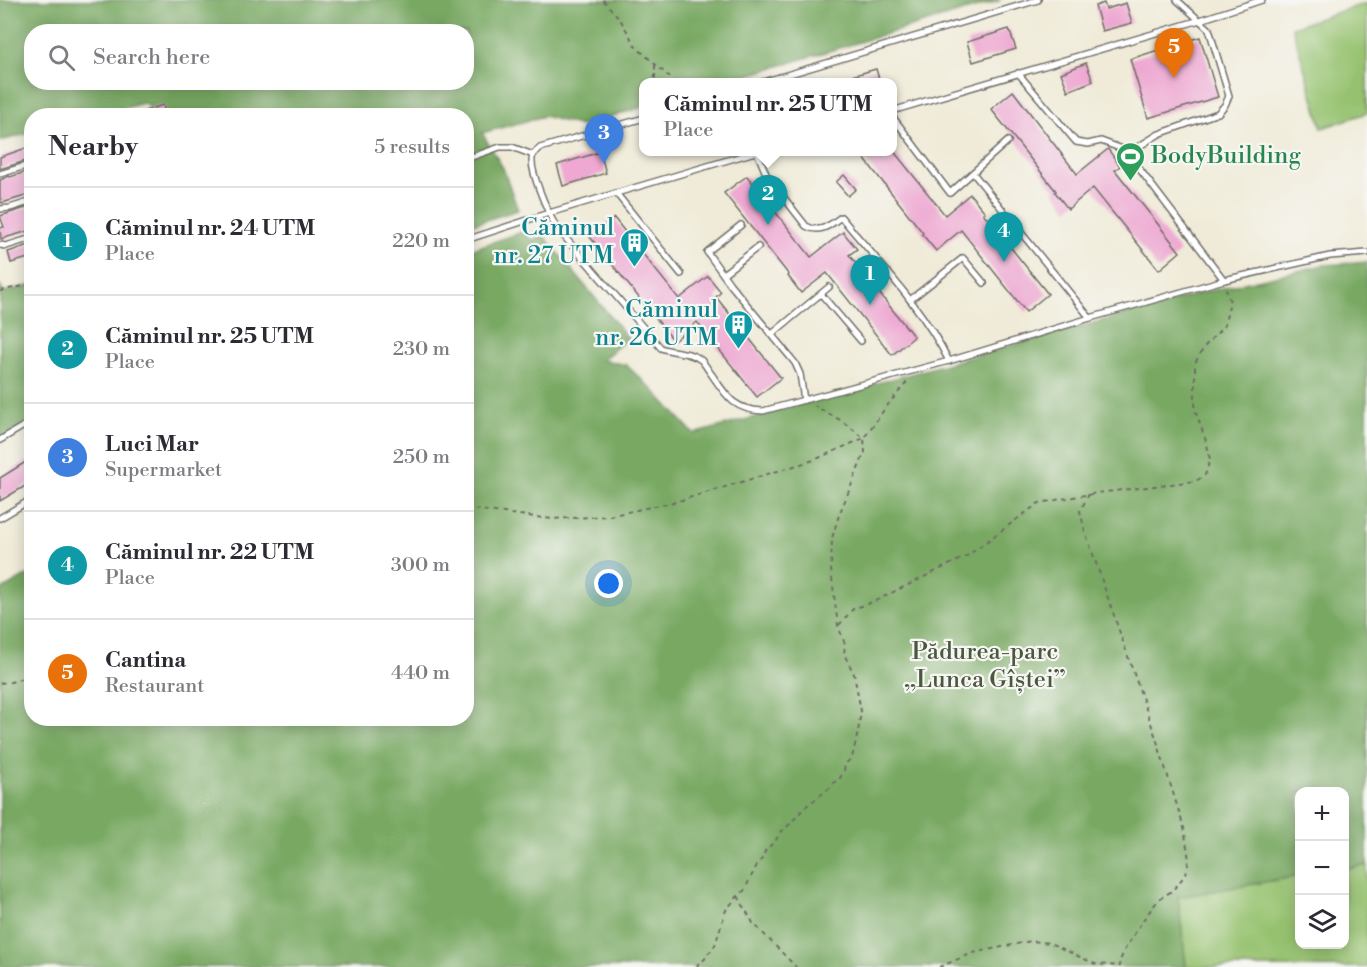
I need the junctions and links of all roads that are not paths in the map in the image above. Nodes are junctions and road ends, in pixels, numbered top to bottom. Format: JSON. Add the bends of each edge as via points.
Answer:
{"nodes":[{"id":1,"x":1038,"y":0,"type":"edge"},
{"id":2,"x":1177,"y":0,"type":"edge"},
{"id":3,"x":1262,"y":0,"type":"edge"},
{"id":4,"x":1200,"y":20,"type":"junction"},
{"id":5,"x":1018,"y":74,"type":"junction"},
{"id":6,"x":776,"y":78,"type":"edge"},
{"id":7,"x":897,"y":110,"type":"edge"},
{"id":8,"x":639,"y":119,"type":"edge"},
{"id":9,"x":897,"y":123,"type":"edge"},
{"id":10,"x":1008,"y":141,"type":"dead end"},
{"id":11,"x":1125,"y":150,"type":"junction"},
{"id":12,"x":533,"y":155,"type":"junction"},
{"id":13,"x":474,"y":156,"type":"edge"},
{"id":14,"x":742,"y":156,"type":"edge"},
{"id":15,"x":758,"y":156,"type":"edge"},
{"id":16,"x":24,"y":166,"type":"edge"},
{"id":17,"x":973,"y":173,"type":"junction"},
{"id":18,"x":0,"y":174,"type":"edge"},
{"id":19,"x":616,"y":193,"type":"junction"},
{"id":20,"x":24,"y":204,"type":"edge"},
{"id":21,"x":0,"y":209,"type":"edge"},
{"id":22,"x":549,"y":213,"type":"junction"},
{"id":23,"x":741,"y":225,"type":"dead end"},
{"id":24,"x":474,"y":237,"type":"edge"},
{"id":25,"x":24,"y":240,"type":"edge"},
{"id":26,"x":0,"y":245,"type":"edge"},
{"id":27,"x":758,"y":247,"type":"dead end"},
{"id":28,"x":1367,"y":253,"type":"edge"},
{"id":29,"x":681,"y":274,"type":"dead end"},
{"id":30,"x":723,"y":274,"type":"junction"},
{"id":31,"x":1224,"y":280,"type":"junction"},
{"id":32,"x":984,"y":283,"type":"dead end"},
{"id":33,"x":829,"y":287,"type":"dead end"},
{"id":34,"x":820,"y":294,"type":"junction"},
{"id":35,"x":910,"y":300,"type":"junction"},
{"id":36,"x":1090,"y":318,"type":"junction"},
{"id":37,"x":772,"y":334,"type":"junction"},
{"id":38,"x":861,"y":341,"type":"dead end"},
{"id":39,"x":949,"y":361,"type":"junction"},
{"id":40,"x":804,"y":400,"type":"junction"},
{"id":41,"x":24,"y":426,"type":"edge"},
{"id":42,"x":0,"y":440,"type":"edge"},
{"id":43,"x":24,"y":504,"type":"edge"},
{"id":44,"x":0,"y":518,"type":"edge"}],
"edges":[{"from":1,"to":6,"type":"lane"},
{"from":2,"to":4,"type":"lane"},
{"from":3,"to":4,"type":"lane"},
{"from":4,"to":5,"type":"lane"},
{"from":4,"to":11,"type":"lane","via":[[1212,35],[1229,96],[1225,105],[1218,113]]},
{"from":5,"to":7,"type":"lane"},
{"from":5,"to":11,"type":"lane","via":[[1077,142],[1101,141]]},
{"from":8,"to":12,"type":"lane","via":[[540,148]]},
{"from":9,"to":17,"type":"lane","via":[[950,193]]},
{"from":10,"to":17,"type":"lane"},
{"from":11,"to":31,"type":"lane"},
{"from":12,"to":13,"type":"lane","via":[[500,147]]},
{"from":12,"to":22,"type":"lane","via":[[531,167]]},
{"from":14,"to":19,"type":"lane"},
{"from":15,"to":35,"type":"lane","via":[[767,176],[806,226],[818,230],[841,217]]},
{"from":16,"to":18,"type":"lane"},
{"from":17,"to":36,"type":"lane"},
{"from":19,"to":22,"type":"lane"},
{"from":19,"to":29,"type":"lane"},
{"from":20,"to":21,"type":"lane"},
{"from":22,"to":24,"type":"lane"},
{"from":22,"to":40,"type":"lane","via":[[661,348],[703,362],[726,395],[740,407],[763,411]]},
{"from":23,"to":30,"type":"lane","via":[[707,252]]},
{"from":25,"to":26,"type":"lane"},
{"from":27,"to":30,"type":"lane"},
{"from":28,"to":31,"type":"lane","via":[[1330,256]]},
{"from":30,"to":37,"type":"lane"},
{"from":31,"to":36,"type":"lane"},
{"from":32,"to":35,"type":"lane","via":[[963,258]]},
{"from":33,"to":34,"type":"lane"},
{"from":34,"to":37,"type":"lane"},
{"from":34,"to":38,"type":"lane"},
{"from":35,"to":39,"type":"lane"},
{"from":36,"to":39,"type":"lane"},
{"from":37,"to":40,"type":"lane","via":[[798,369]]},
{"from":39,"to":40,"type":"lane"},
{"from":41,"to":42,"type":"lane"},
{"from":43,"to":44,"type":"lane"}]}
